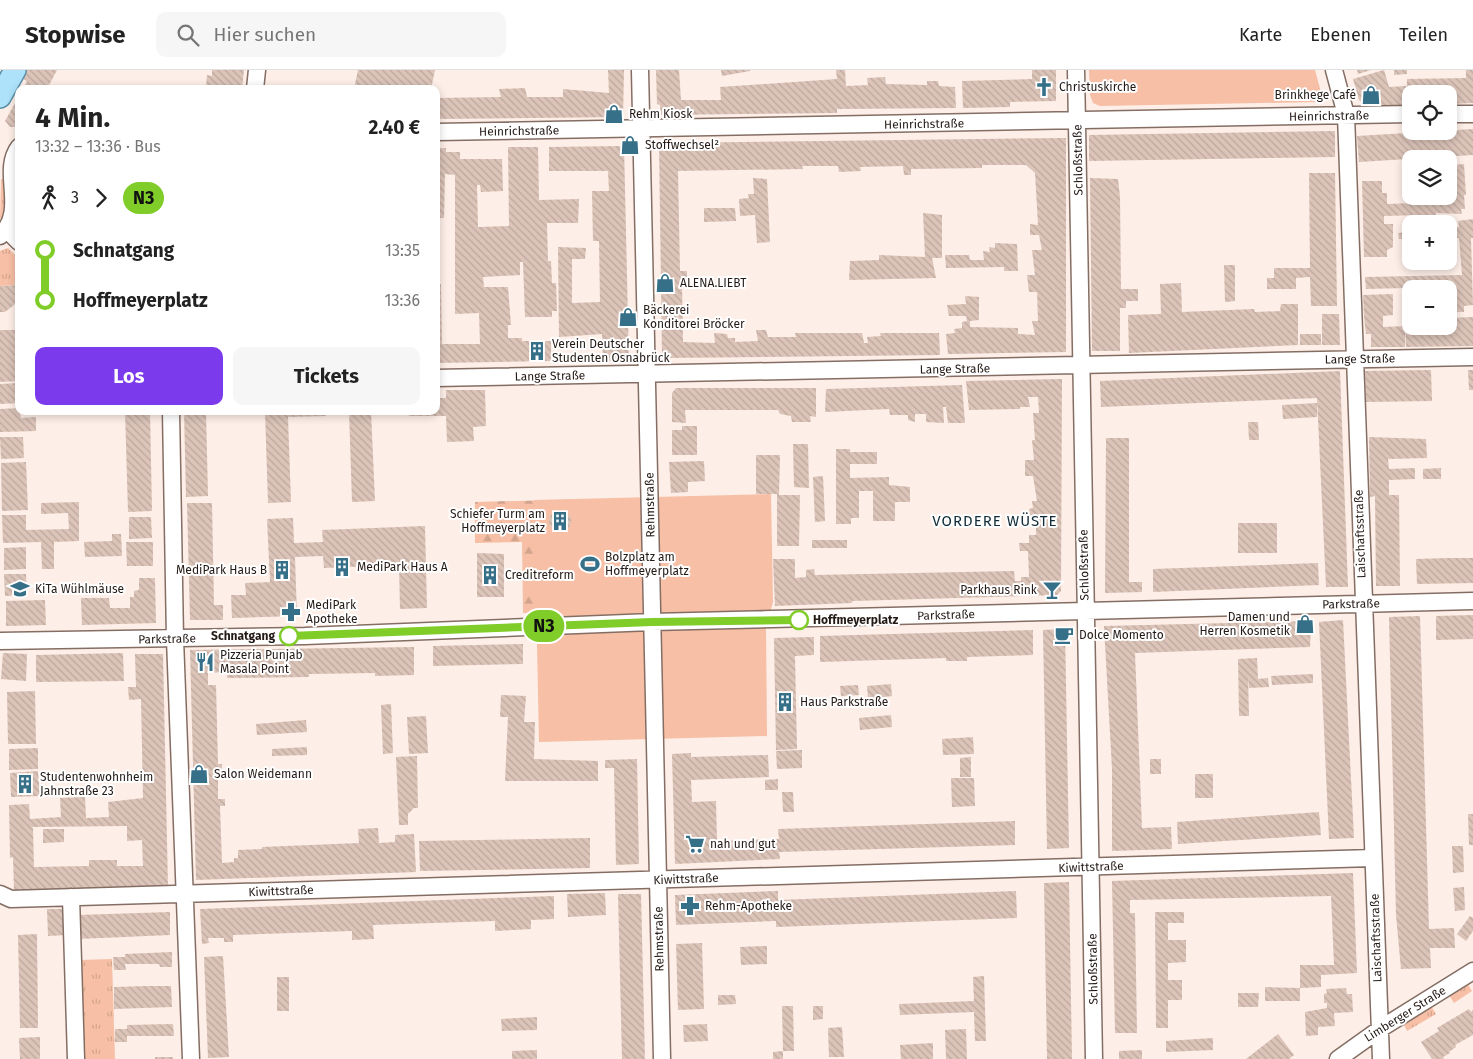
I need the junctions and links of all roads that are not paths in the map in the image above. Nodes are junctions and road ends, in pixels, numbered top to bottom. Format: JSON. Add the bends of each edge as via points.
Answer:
{"nodes":[{"id":1,"x":2,"y":70,"type":"edge"},
{"id":2,"x":15,"y":70,"type":"edge"},
{"id":3,"x":257,"y":70,"type":"edge"},
{"id":4,"x":640,"y":70,"type":"edge"},
{"id":5,"x":1076,"y":70,"type":"edge"},
{"id":6,"x":1334,"y":70,"type":"edge"},
{"id":7,"x":0,"y":74,"type":"edge"},
{"id":8,"x":255,"y":85,"type":"edge"},
{"id":9,"x":0,"y":97,"type":"edge"},
{"id":10,"x":1402,"y":114,"type":"edge"},
{"id":11,"x":1457,"y":114,"type":"edge"},
{"id":12,"x":1473,"y":114,"type":"edge"},
{"id":13,"x":1346,"y":115,"type":"junction"},
{"id":14,"x":1078,"y":122,"type":"junction"},
{"id":15,"x":642,"y":129,"type":"junction"},
{"id":16,"x":440,"y":132,"type":"edge"},
{"id":17,"x":15,"y":154,"type":"edge"},
{"id":18,"x":3,"y":233,"type":"edge"},
{"id":19,"x":15,"y":240,"type":"edge"},
{"id":20,"x":1473,"y":357,"type":"edge"},
{"id":21,"x":1354,"y":359,"type":"junction"},
{"id":22,"x":1081,"y":366,"type":"junction"},
{"id":23,"x":647,"y":374,"type":"junction"},
{"id":24,"x":440,"y":378,"type":"edge"},
{"id":25,"x":171,"y":415,"type":"edge"},
{"id":26,"x":1473,"y":601,"type":"edge"},
{"id":27,"x":1363,"y":603,"type":"junction"},
{"id":28,"x":1085,"y":611,"type":"junction"},
{"id":29,"x":652,"y":622,"type":"junction"},
{"id":30,"x":175,"y":639,"type":"junction"},
{"id":31,"x":0,"y":641,"type":"edge"},
{"id":32,"x":1373,"y":858,"type":"junction"},
{"id":33,"x":1091,"y":867,"type":"junction"},
{"id":34,"x":658,"y":880,"type":"junction"},
{"id":35,"x":0,"y":894,"type":"edge"},
{"id":36,"x":185,"y":894,"type":"junction"},
{"id":37,"x":72,"y":897,"type":"junction"},
{"id":38,"x":1473,"y":971,"type":"edge"},
{"id":39,"x":1380,"y":1029,"type":"junction"},
{"id":40,"x":76,"y":1059,"type":"edge"},
{"id":41,"x":191,"y":1059,"type":"edge"},
{"id":42,"x":662,"y":1059,"type":"edge"},
{"id":43,"x":1094,"y":1059,"type":"edge"},
{"id":44,"x":1338,"y":1059,"type":"edge"},
{"id":45,"x":1381,"y":1059,"type":"edge"}],
"edges":[{"from":1,"to":7,"type":"main road"},
{"from":2,"to":9,"type":"main road"},
{"from":3,"to":8,"type":"street"},
{"from":4,"to":15,"type":"street","name":"Rehmstraße"},
{"from":5,"to":14,"type":"street","name":"Schloßstraße"},
{"from":6,"to":13,"type":"street","name":"Laischaftsstraße"},
{"from":10,"to":13,"type":"street","name":"Heinrichstraße"},
{"from":11,"to":12,"type":"street"},
{"from":13,"to":14,"type":"street","name":"Heinrichstraße"},
{"from":13,"to":21,"type":"street","name":"Laischaftsstraße"},
{"from":14,"to":15,"type":"street","name":"Heinrichstraße"},
{"from":14,"to":22,"type":"street","name":"Schloßstraße"},
{"from":15,"to":16,"type":"street","name":"Heinrichstraße"},
{"from":15,"to":23,"type":"street","name":"Rehmstraße"},
{"from":17,"to":18,"type":"street","via":[[13,213]]},
{"from":18,"to":19,"type":"street"},
{"from":20,"to":21,"type":"street","name":"Lange Straße"},
{"from":21,"to":22,"type":"street","name":"Lange Straße"},
{"from":21,"to":27,"type":"street","name":"Laischaftsstraße"},
{"from":22,"to":23,"type":"street","name":"Lange Straße"},
{"from":22,"to":28,"type":"street","name":"Schloßstraße"},
{"from":23,"to":24,"type":"street","name":"Lange Straße"},
{"from":23,"to":29,"type":"street","name":"Rehmstraße"},
{"from":25,"to":30,"type":"street"},
{"from":26,"to":27,"type":"street","name":"Parkstraße"},
{"from":27,"to":28,"type":"street","name":"Parkstraße"},
{"from":27,"to":32,"type":"street","name":"Laischaftsstraße"},
{"from":28,"to":29,"type":"street","name":"Parkstraße"},
{"from":28,"to":33,"type":"street","name":"Schloßstraße"},
{"from":29,"to":30,"type":"street","name":"Parkstraße"},
{"from":29,"to":34,"type":"street","name":"Rehmstraße"},
{"from":30,"to":31,"type":"street","name":"Parkstraße"},
{"from":30,"to":36,"type":"street"},
{"from":32,"to":33,"type":"street","name":"Kiwittstraße"},
{"from":32,"to":39,"type":"street","name":"Laischaftsstraße"},
{"from":33,"to":34,"type":"street","name":"Kiwittstraße"},
{"from":33,"to":43,"type":"street","name":"Schloßstraße"},
{"from":34,"to":36,"type":"street","name":"Kiwittstraße"},
{"from":34,"to":42,"type":"street","name":"Rehmstraße"},
{"from":35,"to":37,"type":"street","name":"Kiwittstraße","via":[[11,899]]},
{"from":36,"to":37,"type":"street","name":"Kiwittstraße"},
{"from":36,"to":41,"type":"street"},
{"from":37,"to":40,"type":"street"},
{"from":38,"to":39,"type":"street","name":"Limberger Straße"},
{"from":39,"to":44,"type":"street","name":"Limberger Straße"},
{"from":39,"to":45,"type":"street","name":"Laischaftsstraße"}]}
